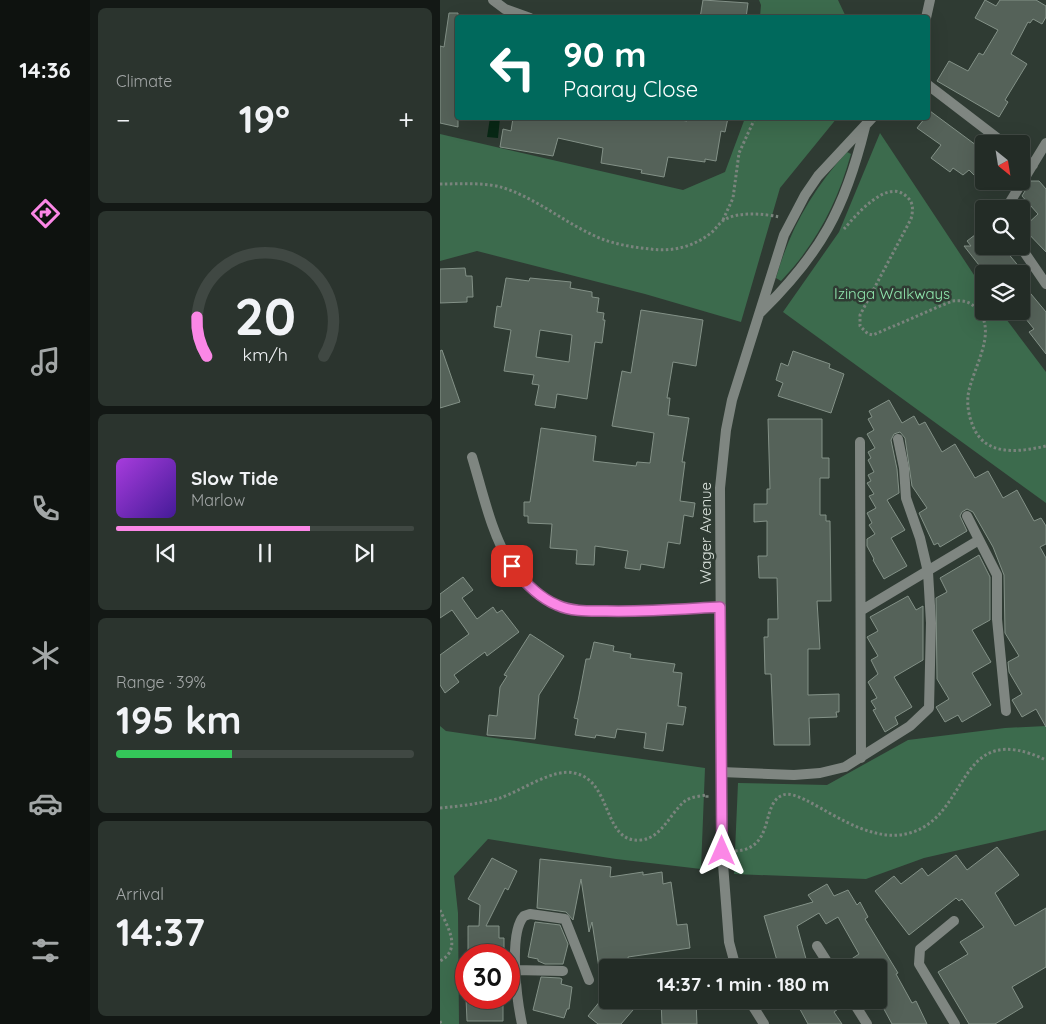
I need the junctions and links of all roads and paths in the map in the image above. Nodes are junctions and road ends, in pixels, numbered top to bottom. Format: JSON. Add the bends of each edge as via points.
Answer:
{"nodes":[{"id":1,"x":493,"y":0,"type":"edge"},
{"id":2,"x":930,"y":0,"type":"edge"},
{"id":3,"x":522,"y":15,"type":"edge"},
{"id":4,"x":927,"y":15,"type":"edge"},
{"id":5,"x":930,"y":87,"type":"edge"},
{"id":6,"x":754,"y":120,"type":"edge"},
{"id":7,"x":870,"y":120,"type":"edge"},
{"id":8,"x":865,"y":127,"type":"junction"},
{"id":9,"x":993,"y":135,"type":"edge"},
{"id":10,"x":1046,"y":143,"type":"edge"},
{"id":11,"x":1030,"y":163,"type":"edge"},
{"id":12,"x":1033,"y":165,"type":"junction"},
{"id":13,"x":440,"y":184,"type":"edge"},
{"id":14,"x":1011,"y":200,"type":"edge"},
{"id":15,"x":723,"y":220,"type":"junction"},
{"id":16,"x":791,"y":220,"type":"junction"},
{"id":17,"x":824,"y":238,"type":"junction"},
{"id":18,"x":1027,"y":255,"type":"edge"},
{"id":19,"x":1044,"y":277,"type":"edge"},
{"id":20,"x":760,"y":314,"type":"junction"},
{"id":21,"x":898,"y":439,"type":"dead end"},
{"id":22,"x":860,"y":442,"type":"dead end"},
{"id":23,"x":1046,"y":446,"type":"edge"},
{"id":24,"x":472,"y":457,"type":"dead end"},
{"id":25,"x":967,"y":516,"type":"dead end"},
{"id":26,"x":980,"y":540,"type":"junction"},
{"id":27,"x":928,"y":572,"type":"junction"},
{"id":28,"x":720,"y":607,"type":"junction"},
{"id":29,"x":862,"y":610,"type":"junction"},
{"id":30,"x":1006,"y":711,"type":"dead end"},
{"id":31,"x":861,"y":758,"type":"junction"},
{"id":32,"x":1046,"y":760,"type":"edge"},
{"id":33,"x":721,"y":772,"type":"junction"},
{"id":34,"x":707,"y":804,"type":"dead end"},
{"id":35,"x":440,"y":808,"type":"edge"},
{"id":36,"x":722,"y":851,"type":"junction"},
{"id":37,"x":440,"y":910,"type":"edge"},
{"id":38,"x":954,"y":921,"type":"dead end"},
{"id":39,"x":518,"y":944,"type":"edge"},
{"id":40,"x":817,"y":946,"type":"dead end"},
{"id":41,"x":734,"y":959,"type":"edge"},
{"id":42,"x":825,"y":959,"type":"edge"},
{"id":43,"x":440,"y":961,"type":"edge"},
{"id":44,"x":520,"y":970,"type":"edge"},
{"id":45,"x":563,"y":971,"type":"dead end"},
{"id":46,"x":589,"y":980,"type":"dead end"},
{"id":47,"x":520,"y":1009,"type":"edge"},
{"id":48,"x":755,"y":1009,"type":"edge"},
{"id":49,"x":858,"y":1009,"type":"edge"},
{"id":50,"x":522,"y":1024,"type":"edge"},
{"id":51,"x":764,"y":1024,"type":"edge"},
{"id":52,"x":867,"y":1024,"type":"edge"},
{"id":53,"x":955,"y":1024,"type":"edge"}],
"edges":[{"from":1,"to":3,"type":"street"},
{"from":2,"to":4,"type":"street"},
{"from":5,"to":9,"type":"street"},
{"from":6,"to":15,"type":"path","via":[[739,153],[733,198]]},
{"from":7,"to":8,"type":"street","name":"Wager Avenue"},
{"from":8,"to":16,"type":"street","name":"Wager Avenue","via":[[818,176]]},
{"from":8,"to":17,"type":"street","name":"Wager Avenue","via":[[849,184]]},
{"from":10,"to":12,"type":"street"},
{"from":11,"to":12,"type":"street"},
{"from":12,"to":14,"type":"street"},
{"from":13,"to":15,"type":"path","via":[[503,188],[534,200],[595,236],[622,245],[652,249],[674,249],[696,243]]},
{"from":15,"to":16,"type":"path","via":[[764,214]]},
{"from":16,"to":20,"type":"street","name":"Wager Avenue","via":[[775,256]]},
{"from":17,"to":20,"type":"street","name":"Wager Avenue","via":[[799,273]]},
{"from":17,"to":23,"type":"path","via":[[844,229],[885,192],[896,191],[907,196],[912,206],[910,219],[860,315],[860,326],[873,335],[952,301],[960,300],[974,306],[985,325],[984,344],[968,395],[969,414],[976,433],[985,443],[1004,451],[1020,452]]},
{"from":18,"to":19,"type":"street"},
{"from":20,"to":28,"type":"street","name":"Wager Avenue","via":[[739,371],[726,430],[720,488]]},
{"from":21,"to":27,"type":"street","via":[[906,498]]},
{"from":22,"to":29,"type":"street"},
{"from":24,"to":28,"type":"street","via":[[498,539],[524,582],[543,597],[574,610],[646,612]]},
{"from":25,"to":26,"type":"street"},
{"from":26,"to":27,"type":"street"},
{"from":26,"to":30,"type":"street","via":[[997,574],[997,619]]},
{"from":27,"to":29,"type":"street"},
{"from":27,"to":31,"type":"street","via":[[932,623],[929,708],[910,726]]},
{"from":28,"to":33,"type":"street","name":"Wager Avenue"},
{"from":29,"to":31,"type":"street"},
{"from":31,"to":33,"type":"street","via":[[844,767],[820,773],[757,775]]},
{"from":32,"to":36,"type":"path","via":[[1014,750],[990,753],[972,765],[936,818],[913,832],[900,834],[884,835],[856,827],[797,796],[781,796],[775,800],[763,836],[741,851]]},
{"from":33,"to":36,"type":"street","name":"Wager Avenue"},
{"from":34,"to":35,"type":"path","via":[[707,795],[686,800],[656,834],[641,840],[619,833],[594,784],[573,772],[554,774],[499,798]]},
{"from":36,"to":41,"type":"street","name":"Wager Avenue","via":[[729,942]]},
{"from":37,"to":43,"type":"path","via":[[451,933],[452,950]]},
{"from":38,"to":53,"type":"street","via":[[920,949],[919,964]]},
{"from":39,"to":46,"type":"street","via":[[521,919],[530,914],[560,918],[568,923]]},
{"from":40,"to":42,"type":"street"},
{"from":44,"to":45,"type":"street"},
{"from":47,"to":50,"type":"street"},
{"from":48,"to":51,"type":"street"},
{"from":49,"to":52,"type":"street"}]}
